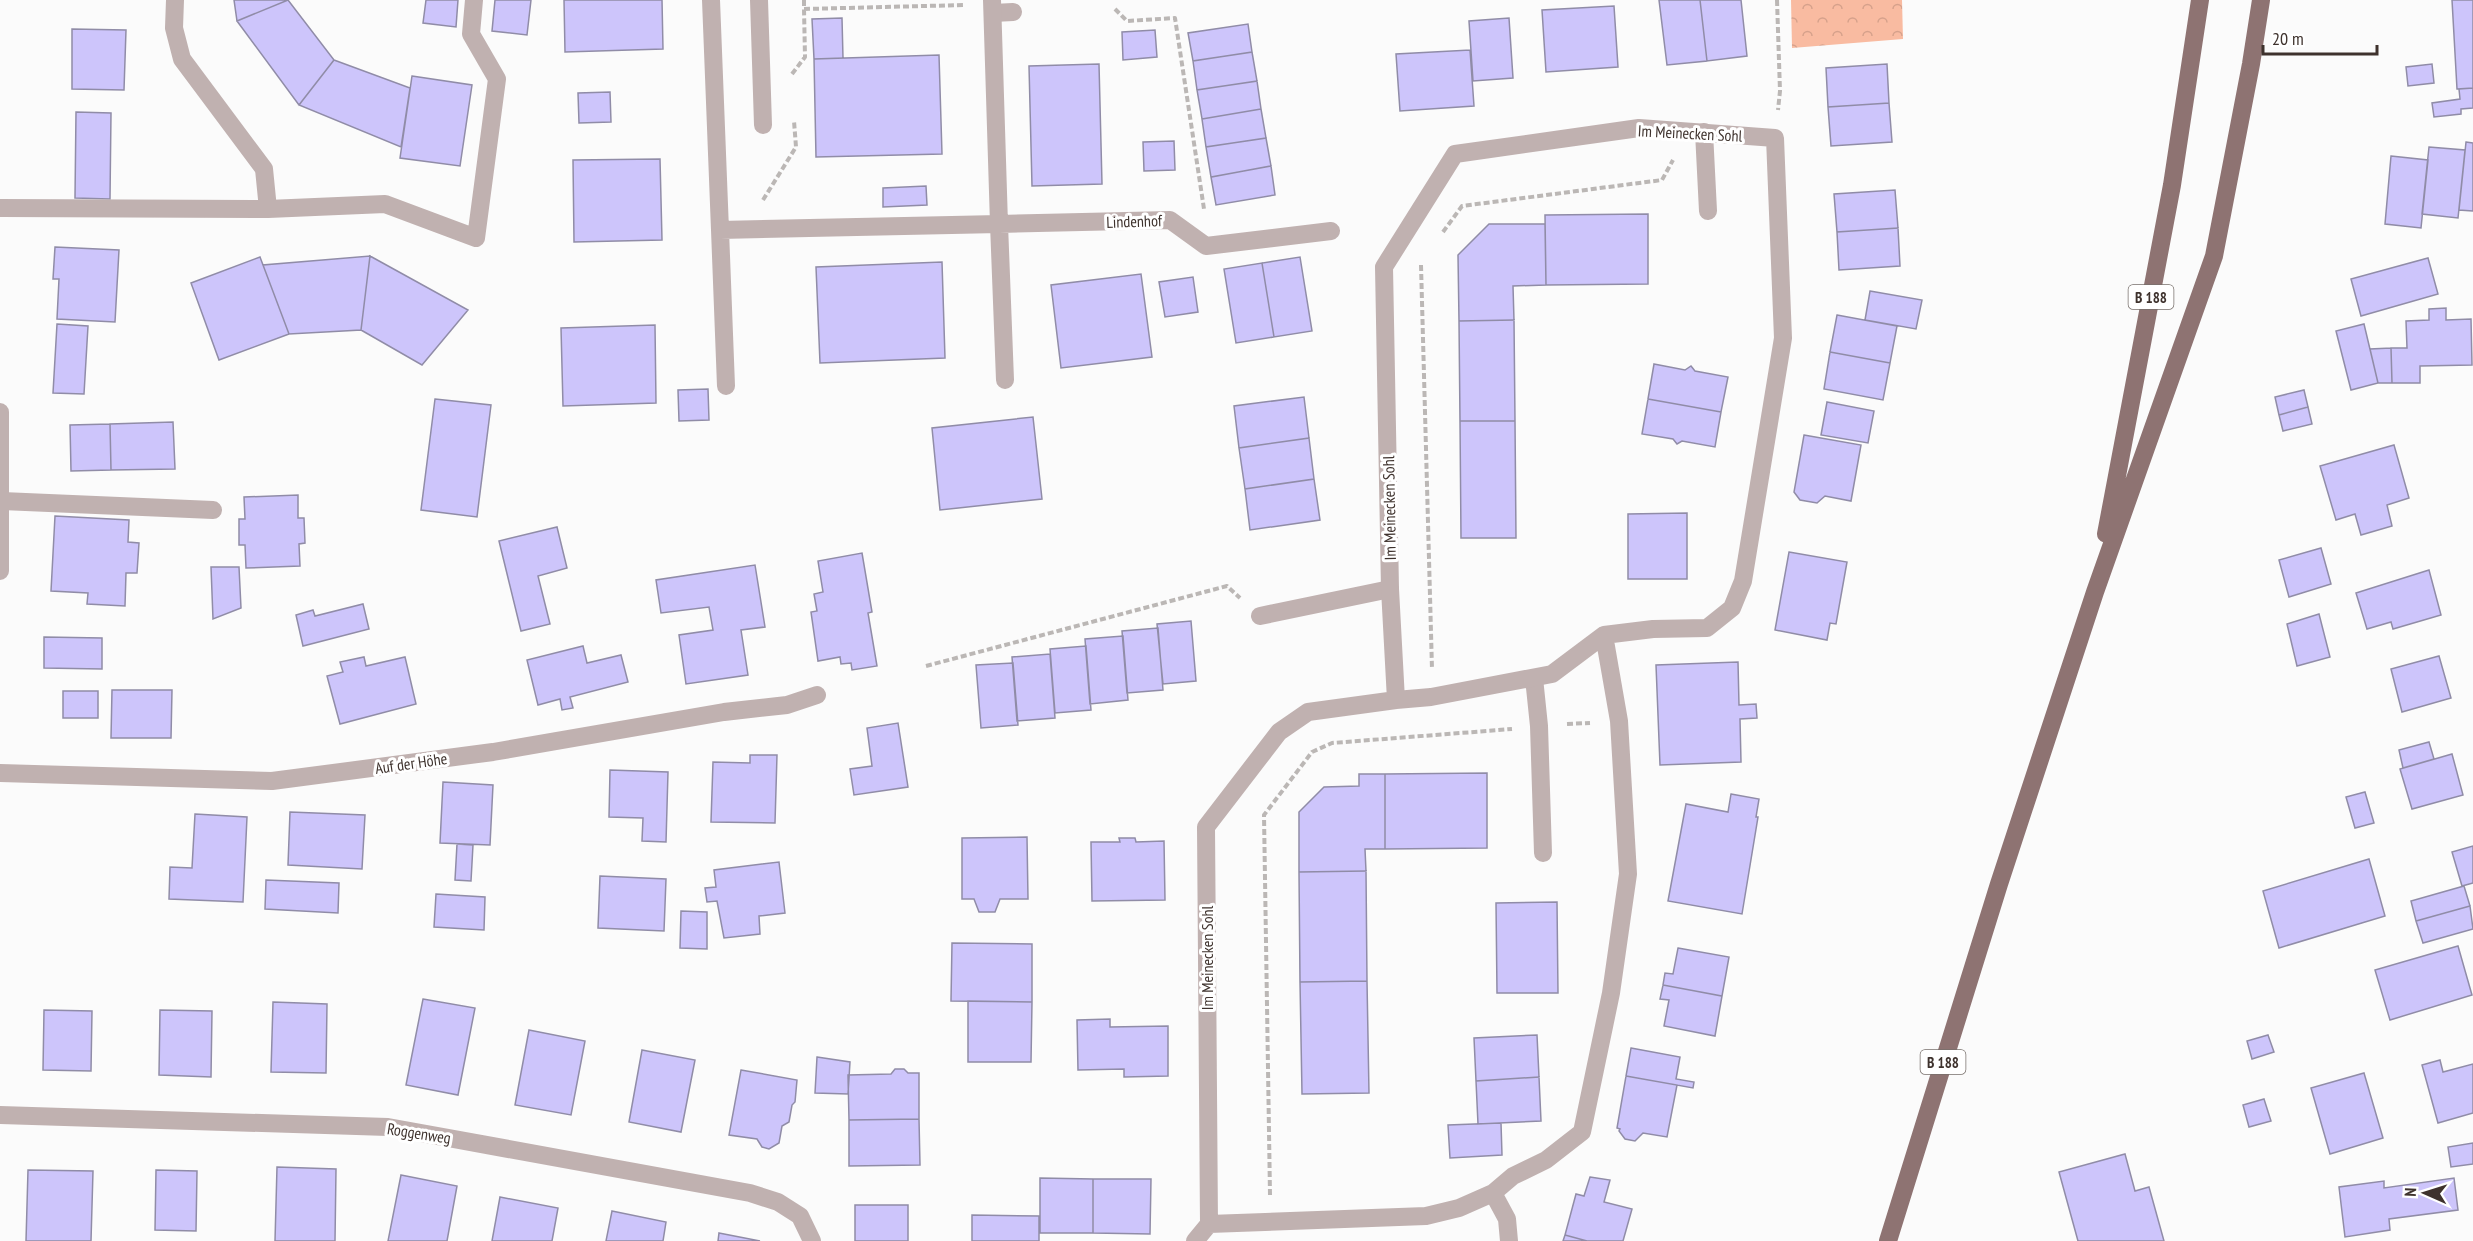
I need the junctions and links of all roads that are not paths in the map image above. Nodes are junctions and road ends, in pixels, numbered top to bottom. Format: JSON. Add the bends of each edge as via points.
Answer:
{"nodes":[{"id":1,"x":175,"y":0,"type":"edge"},
{"id":2,"x":474,"y":0,"type":"edge"},
{"id":3,"x":711,"y":0,"type":"edge"},
{"id":4,"x":759,"y":0,"type":"edge"},
{"id":5,"x":2200,"y":0,"type":"edge"},
{"id":6,"x":2261,"y":0,"type":"edge"},
{"id":7,"x":992,"y":6,"type":"edge"},
{"id":8,"x":1013,"y":12,"type":"dead end"},
{"id":9,"x":763,"y":125,"type":"dead end"},
{"id":10,"x":1696,"y":132,"type":"junction"},
{"id":11,"x":0,"y":208,"type":"edge"},
{"id":12,"x":268,"y":209,"type":"junction"},
{"id":13,"x":1708,"y":211,"type":"dead end"},
{"id":14,"x":999,"y":225,"type":"junction"},
{"id":15,"x":720,"y":230,"type":"junction"},
{"id":16,"x":1331,"y":231,"type":"dead end"},
{"id":17,"x":1005,"y":380,"type":"dead end"},
{"id":18,"x":726,"y":386,"type":"dead end"},
{"id":19,"x":0,"y":412,"type":"edge"},
{"id":20,"x":2,"y":501,"type":"junction"},
{"id":21,"x":213,"y":510,"type":"dead end"},
{"id":22,"x":0,"y":571,"type":"edge"},
{"id":23,"x":1390,"y":590,"type":"junction"},
{"id":24,"x":2095,"y":592,"type":"junction"},
{"id":25,"x":1260,"y":616,"type":"road end"},
{"id":26,"x":1604,"y":635,"type":"junction"},
{"id":27,"x":1534,"y":678,"type":"junction"},
{"id":28,"x":817,"y":695,"type":"dead end"},
{"id":29,"x":1395,"y":700,"type":"junction"},
{"id":30,"x":0,"y":773,"type":"edge"},
{"id":31,"x":1543,"y":853,"type":"dead end"},
{"id":32,"x":0,"y":1115,"type":"edge"},
{"id":33,"x":1493,"y":1193,"type":"junction"},
{"id":34,"x":1209,"y":1224,"type":"junction"},
{"id":35,"x":812,"y":1241,"type":"edge"},
{"id":36,"x":1195,"y":1241,"type":"edge"},
{"id":37,"x":1509,"y":1241,"type":"edge"},
{"id":38,"x":1888,"y":1241,"type":"edge"}],
"edges":[{"from":1,"to":12,"type":"street","via":[[174,28],[182,59],[264,169]]},
{"from":2,"to":12,"type":"street","via":[[471,34],[497,79],[476,238],[385,204]]},
{"from":3,"to":15,"type":"street"},
{"from":4,"to":9,"type":"street"},
{"from":5,"to":24,"type":"main road","number":"B 188","via":[[2172,184]]},
{"from":6,"to":24,"type":"main road","number":"B 188","via":[[2214,256]]},
{"from":7,"to":8,"type":"street"},
{"from":7,"to":14,"type":"street"},
{"from":10,"to":13,"type":"street"},
{"from":10,"to":23,"type":"street","name":"Im Meinecken Sohl","via":[[1640,128],[1455,154],[1384,267]]},
{"from":10,"to":26,"type":"street","name":"Im Meinecken Sohl","via":[[1775,138],[1783,338],[1743,582],[1732,608],[1707,628]]},
{"from":11,"to":12,"type":"street"},
{"from":14,"to":15,"type":"street","name":"Lindenhof"},
{"from":14,"to":16,"type":"street","name":"Lindenhof","via":[[1170,220],[1206,246]]},
{"from":14,"to":17,"type":"street"},
{"from":15,"to":18,"type":"street"},
{"from":19,"to":20,"type":"street"},
{"from":20,"to":21,"type":"street"},
{"from":20,"to":22,"type":"street"},
{"from":23,"to":25,"type":"street"},
{"from":23,"to":29,"type":"street","name":"Im Meinecken Sohl"},
{"from":24,"to":38,"type":"main road","number":"B 188"},
{"from":26,"to":27,"type":"street","name":"Im Meinecken Sohl","via":[[1552,674]]},
{"from":26,"to":33,"type":"street","via":[[1619,721],[1628,874],[1611,993],[1582,1132],[1546,1161],[1513,1176]]},
{"from":27,"to":29,"type":"street","name":"Im Meinecken Sohl"},
{"from":27,"to":31,"type":"street"},
{"from":28,"to":30,"type":"street","name":"Auf der Höhe","via":[[787,705],[724,712],[494,752],[272,781]]},
{"from":29,"to":34,"type":"street","name":"Im Meinecken Sohl","via":[[1308,712],[1279,732],[1206,827]]},
{"from":32,"to":35,"type":"street","name":"Roggenweg","via":[[388,1127],[750,1193],[778,1202],[800,1216]]},
{"from":33,"to":34,"type":"street","via":[[1459,1208],[1426,1216]]},
{"from":33,"to":37,"type":"street","via":[[1507,1219]]},
{"from":34,"to":36,"type":"street"}]}
